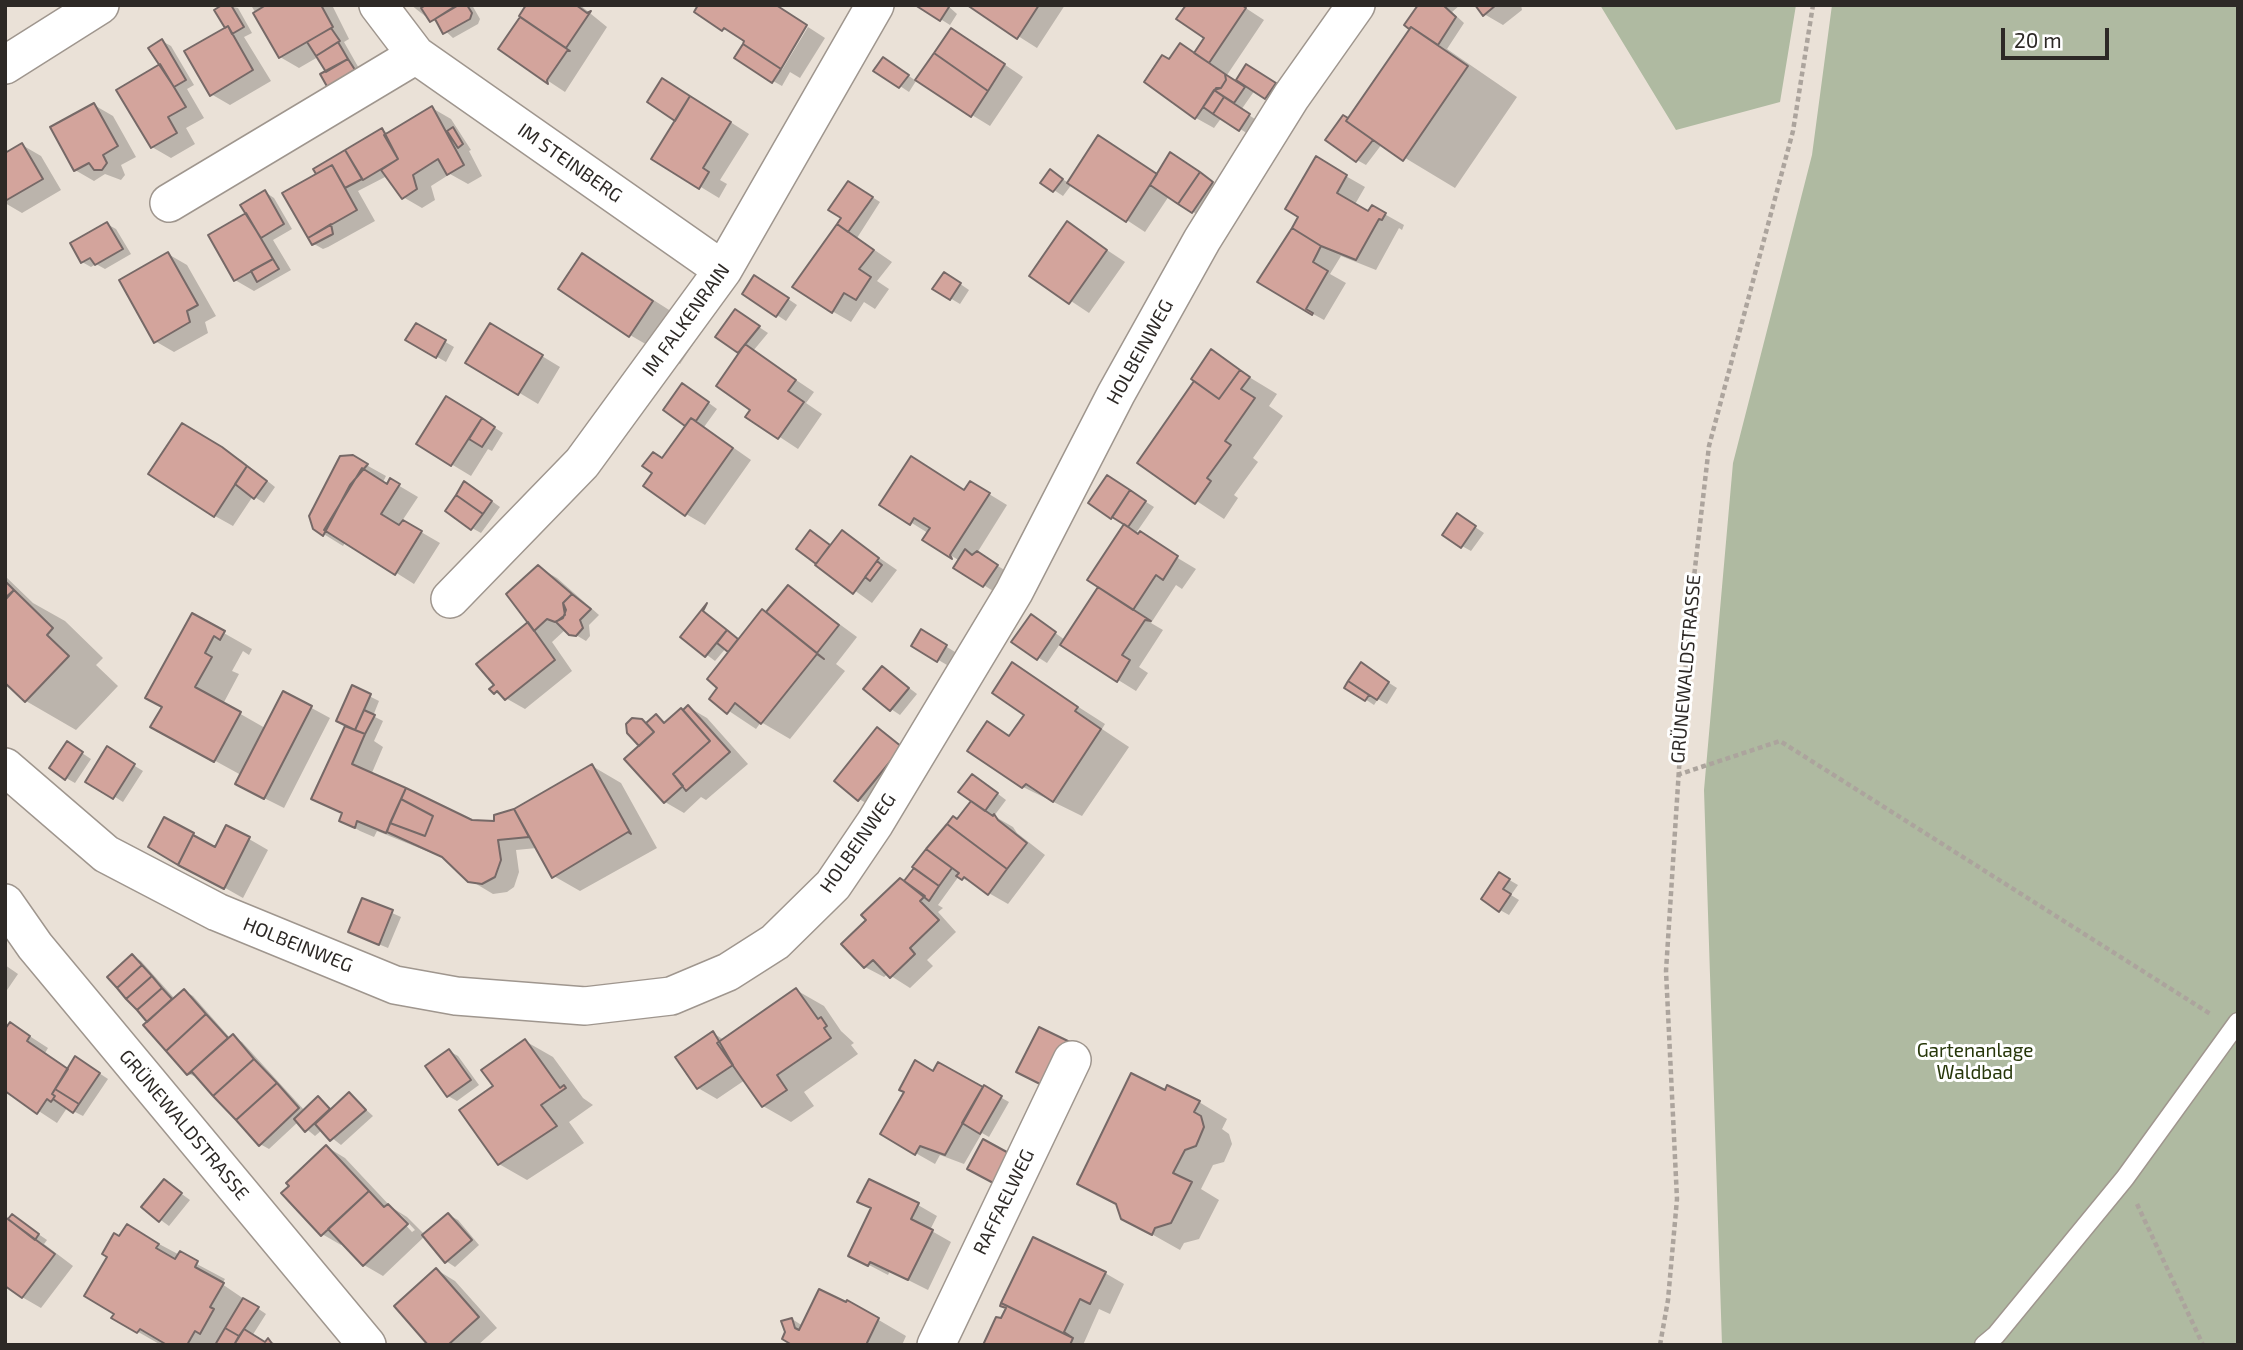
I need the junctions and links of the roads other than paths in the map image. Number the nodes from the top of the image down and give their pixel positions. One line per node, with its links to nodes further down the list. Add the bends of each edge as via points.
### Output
1 (100, 5): 6 (street)
2 (378, 5): 5 (street, IM STEINBERG)
3 (874, 5): 8 (street, IM FALKENRAIN)
4 (1356, 5): 10 (street, HOLBEINWEG, via 1291,97 1202,240 1014,592 875,823 833,885 775,942 728,972 671,996 585,1006 456,996 395,985 217,912 106,853)
5 (416, 55): 7 (street); 8 (street, IM STEINBERG)
6 (5, 65)
7 (169, 203)
8 (723, 270): 9 (street, IM FALKENRAIN, via 582,463)
9 (450, 599)
10 (5, 767)
11 (5, 903): 14 (street, GRÜNEWALDSTRASSE, via 35,946)
12 (2235, 1025): 16 (lane, via 2125,1178)
13 (1072, 1060): 15 (street, RAFFAELWEG)
14 (367, 1345)
15 (936, 1345)
16 (1984, 1345)

